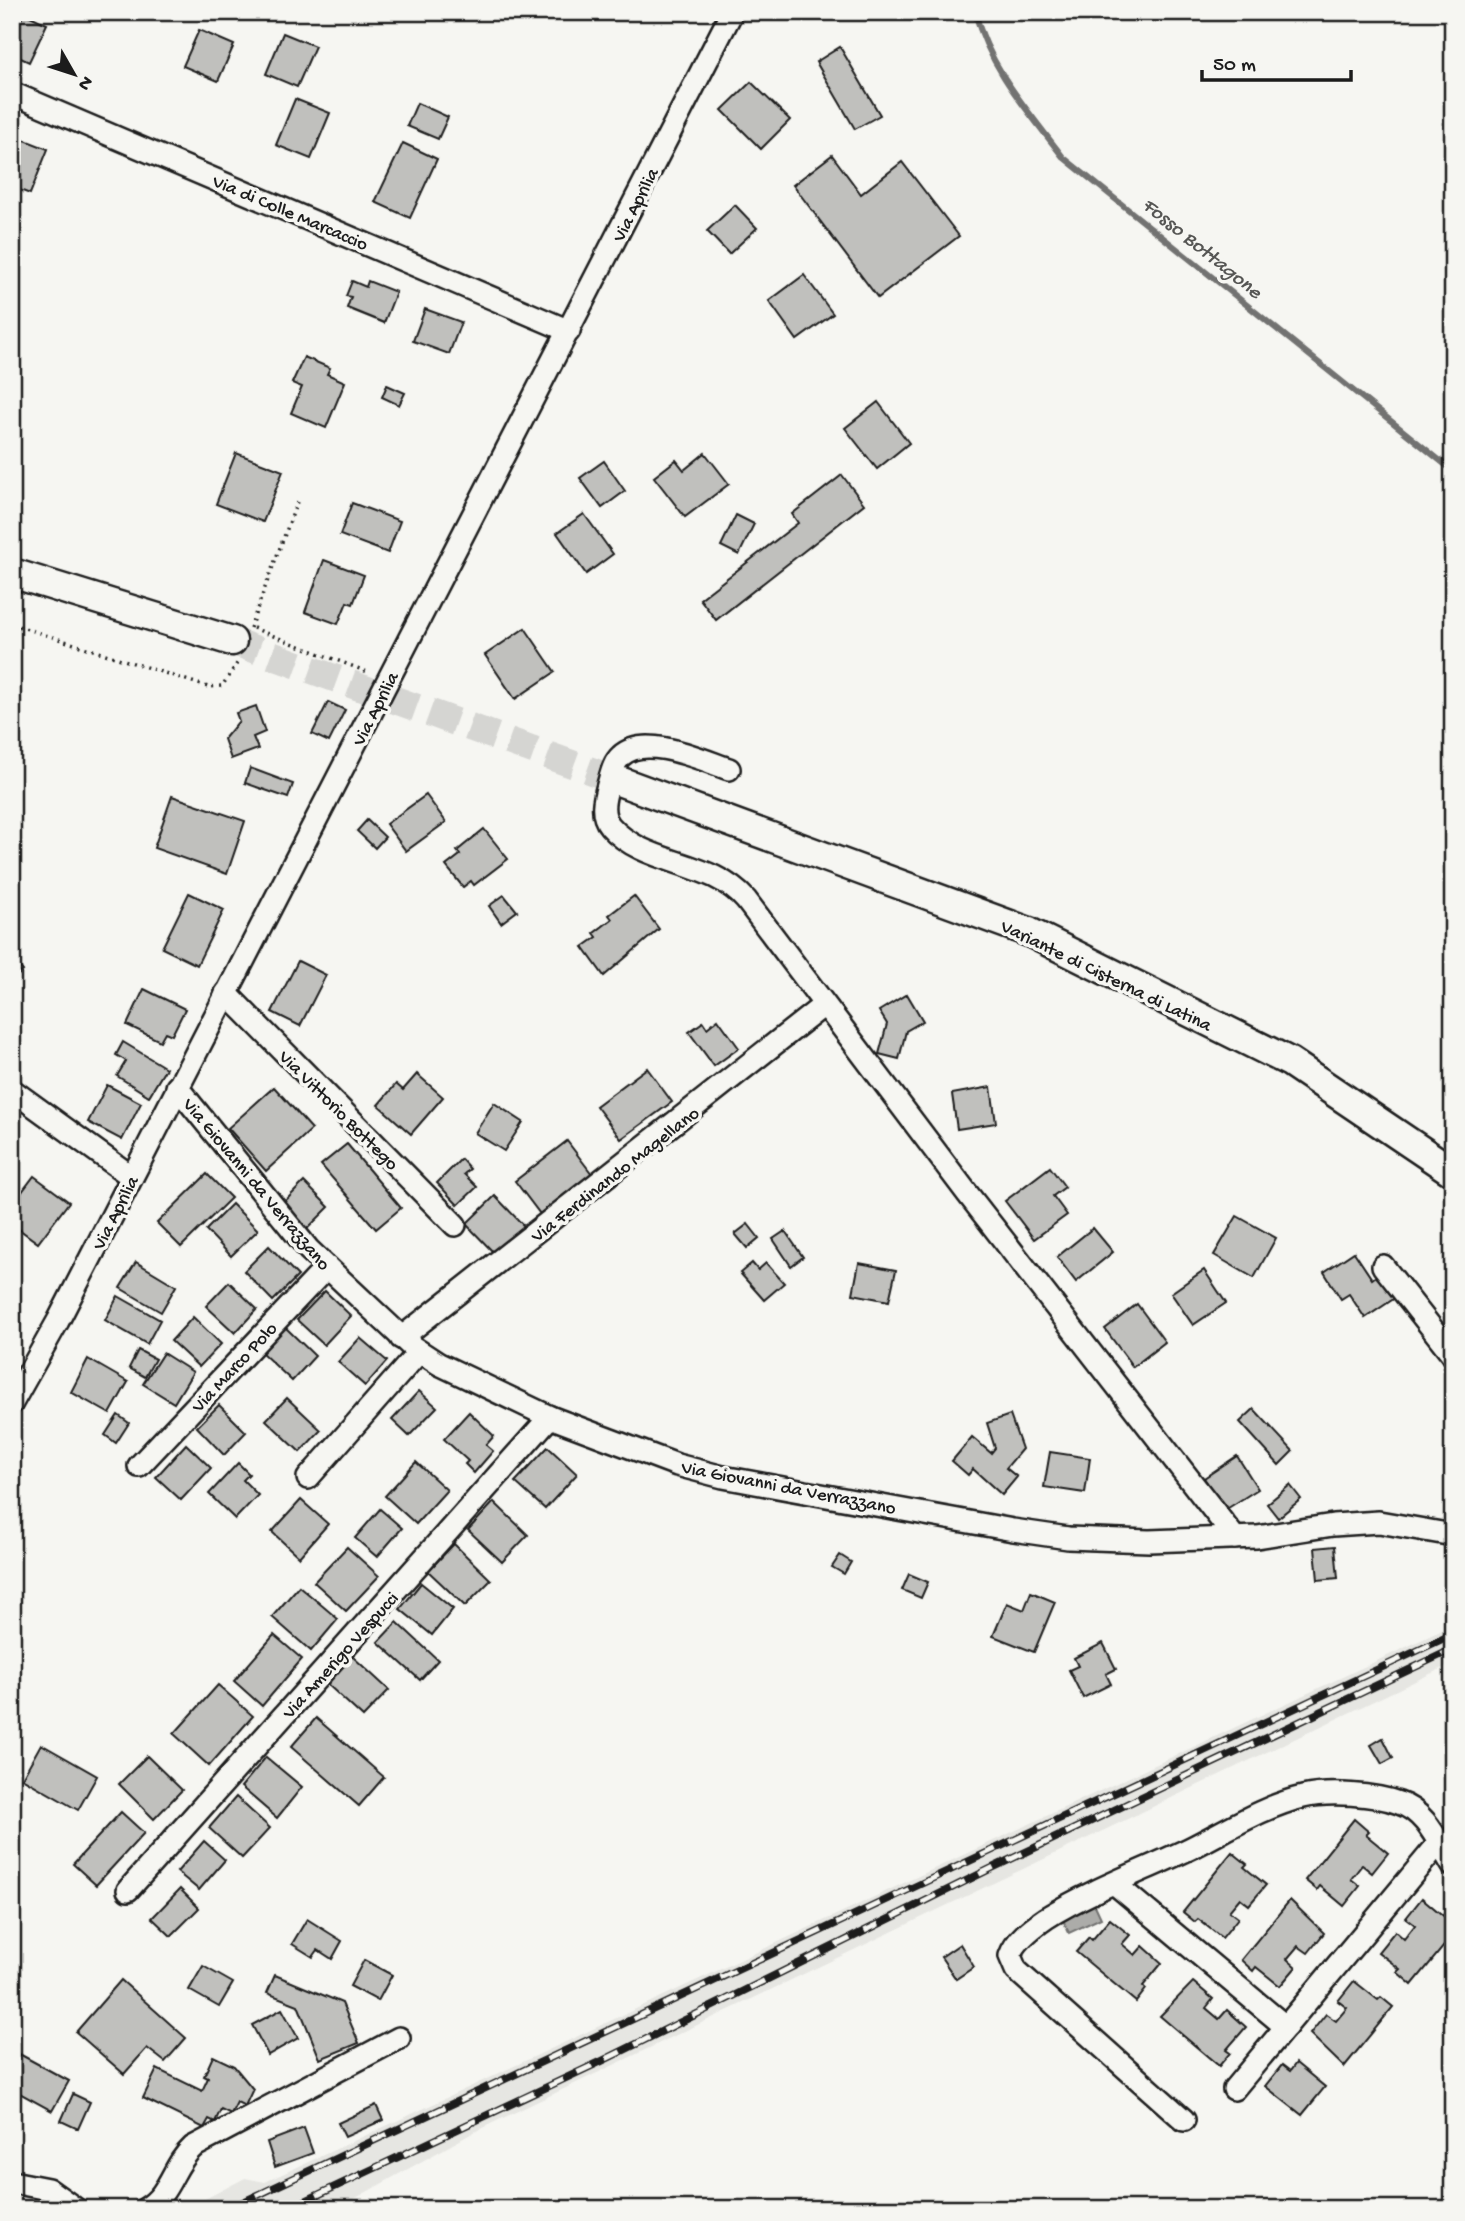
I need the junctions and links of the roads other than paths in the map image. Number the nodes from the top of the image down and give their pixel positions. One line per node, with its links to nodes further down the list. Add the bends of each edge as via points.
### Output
1 (732, 12): 3 (street, Via Aprilia)
2 (12, 93): 3 (street, Via di Colle Marcaccio)
3 (569, 331): 8 (street, Via Aprilia)
4 (12, 573): 5 (main road)
5 (241, 634)
6 (729, 769): 9 (street, via 663,748 633,749 615,764 604,799 605,818 631,842 710,873 736,890)
7 (619, 781): 12 (main road, Variante di Cisterna di Latina, via 1028,932 1290,1062)
8 (226, 993): 10 (street, Via Aprilia); 14 (street, Via Vittorio Bottego)
9 (824, 1005): 17 (street, Via Ferdinando Magellano); 25 (street)
10 (177, 1087): 13 (street, Via Aprilia); 16 (street, Via Giovanni da Verrazzano, via 294,1233)
11 (12, 1090): 13 (street)
12 (1453, 1172)
13 (132, 1177): 20 (street, Via Aprilia)
14 (455, 1225)
15 (1383, 1266): 19 (street)
16 (327, 1267): 17 (street, Via Giovanni da Verrazzano); 22 (street, Via Marco Polo)
17 (401, 1338): 18 (street, Via Giovanni da Verrazzano)
18 (419, 1352): 21 (street, Via Giovanni da Verrazzano); 23 (street)
19 (1453, 1354)
20 (12, 1403)
21 (550, 1417): 25 (street, Via Giovanni da Verrazzano, via 704,1472 1013,1530 1116,1540); 29 (street, Via Amerigo Vespucci)
22 (139, 1466)
23 (308, 1478)
24 (1453, 1535): 25 (street, Via Giovanni da Verrazzano, via 1401,1524 1356,1522)
25 (1235, 1538)
26 (1438, 1843): 27 (street); 28 (street, via 1413,1810 1388,1800 1326,1794 1280,1805); 30 (street)
27 (1453, 1866)
28 (1115, 1884): 30 (street); 33 (street, via 1040,1923 1014,1946 1010,1962)
29 (128, 1890)
30 (1286, 2027): 32 (street)
31 (399, 2038): 36 (street, via 193,2147 181,2159 167,2190)
32 (1234, 2089)
33 (1184, 2120)
34 (12, 2182): 35 (street, via 48,2189)
35 (76, 2209)
36 (145, 2209)

